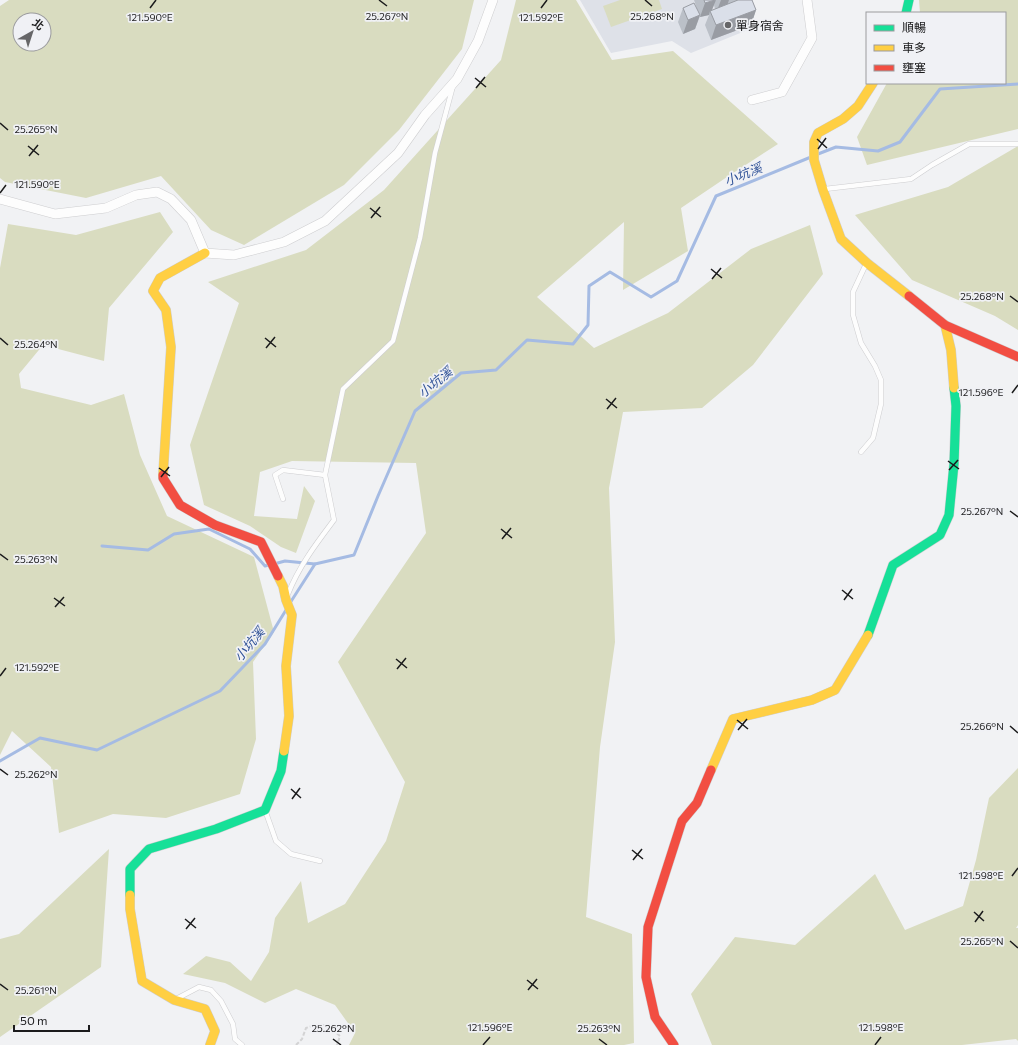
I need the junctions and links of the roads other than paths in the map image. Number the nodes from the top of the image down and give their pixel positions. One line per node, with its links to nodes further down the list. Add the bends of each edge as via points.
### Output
1 (493, 0): 5 (street, via 478,42)
2 (807, 0): 7 (street, via 812,38 782,92)
3 (910, 0): 4 (street)
4 (906, 12)
5 (454, 83): 11 (street, via 425,115 398,153 325,222 284,242 234,255); 16 (lane, via 435,153 420,238 393,341 343,389)
6 (872, 84): 9 (street, via 858,106 843,120 818,133 814,142 814,160)
7 (752, 100)
8 (1018, 144): 9 (lane, via 969,144 911,179)
9 (823, 190): 12 (street, via 841,239)
10 (0, 199): 11 (street, via 55,214 106,208 136,195 157,192 171,199 191,220)
11 (205, 253): 18 (street, via 160,278 153,291 166,310 171,347 163,478 180,505 215,525 261,542 283,586)
12 (867, 262): 13 (street); 15 (lane, via 853,292 853,315 861,343 881,380 881,404 873,438)
13 (945, 325): 14 (street); 24 (street, via 951,350 956,406 949,515 940,535 892,565 869,633 835,690 812,700 733,719 697,803 682,821 648,927 646,977 655,1017)
14 (1018, 357)
15 (861, 452)
16 (325, 475): 17 (lane, via 283,470 275,475); 18 (lane, via 334,520 310,552)
17 (283, 499)
18 (286, 600): 19 (street, via 292,615 286,666 289,716 281,771)
19 (265, 810): 20 (lane, via 276,841 291,854); 21 (street, via 216,829 149,849 130,869 130,909 142,981)
20 (320, 861)
21 (174, 1000): 22 (street, via 205,1009 215,1031); 23 (lane, via 199,987 211,990 221,1001 233,1024 235,1038)
22 (210, 1045)
23 (242, 1045)
24 (674, 1045)

